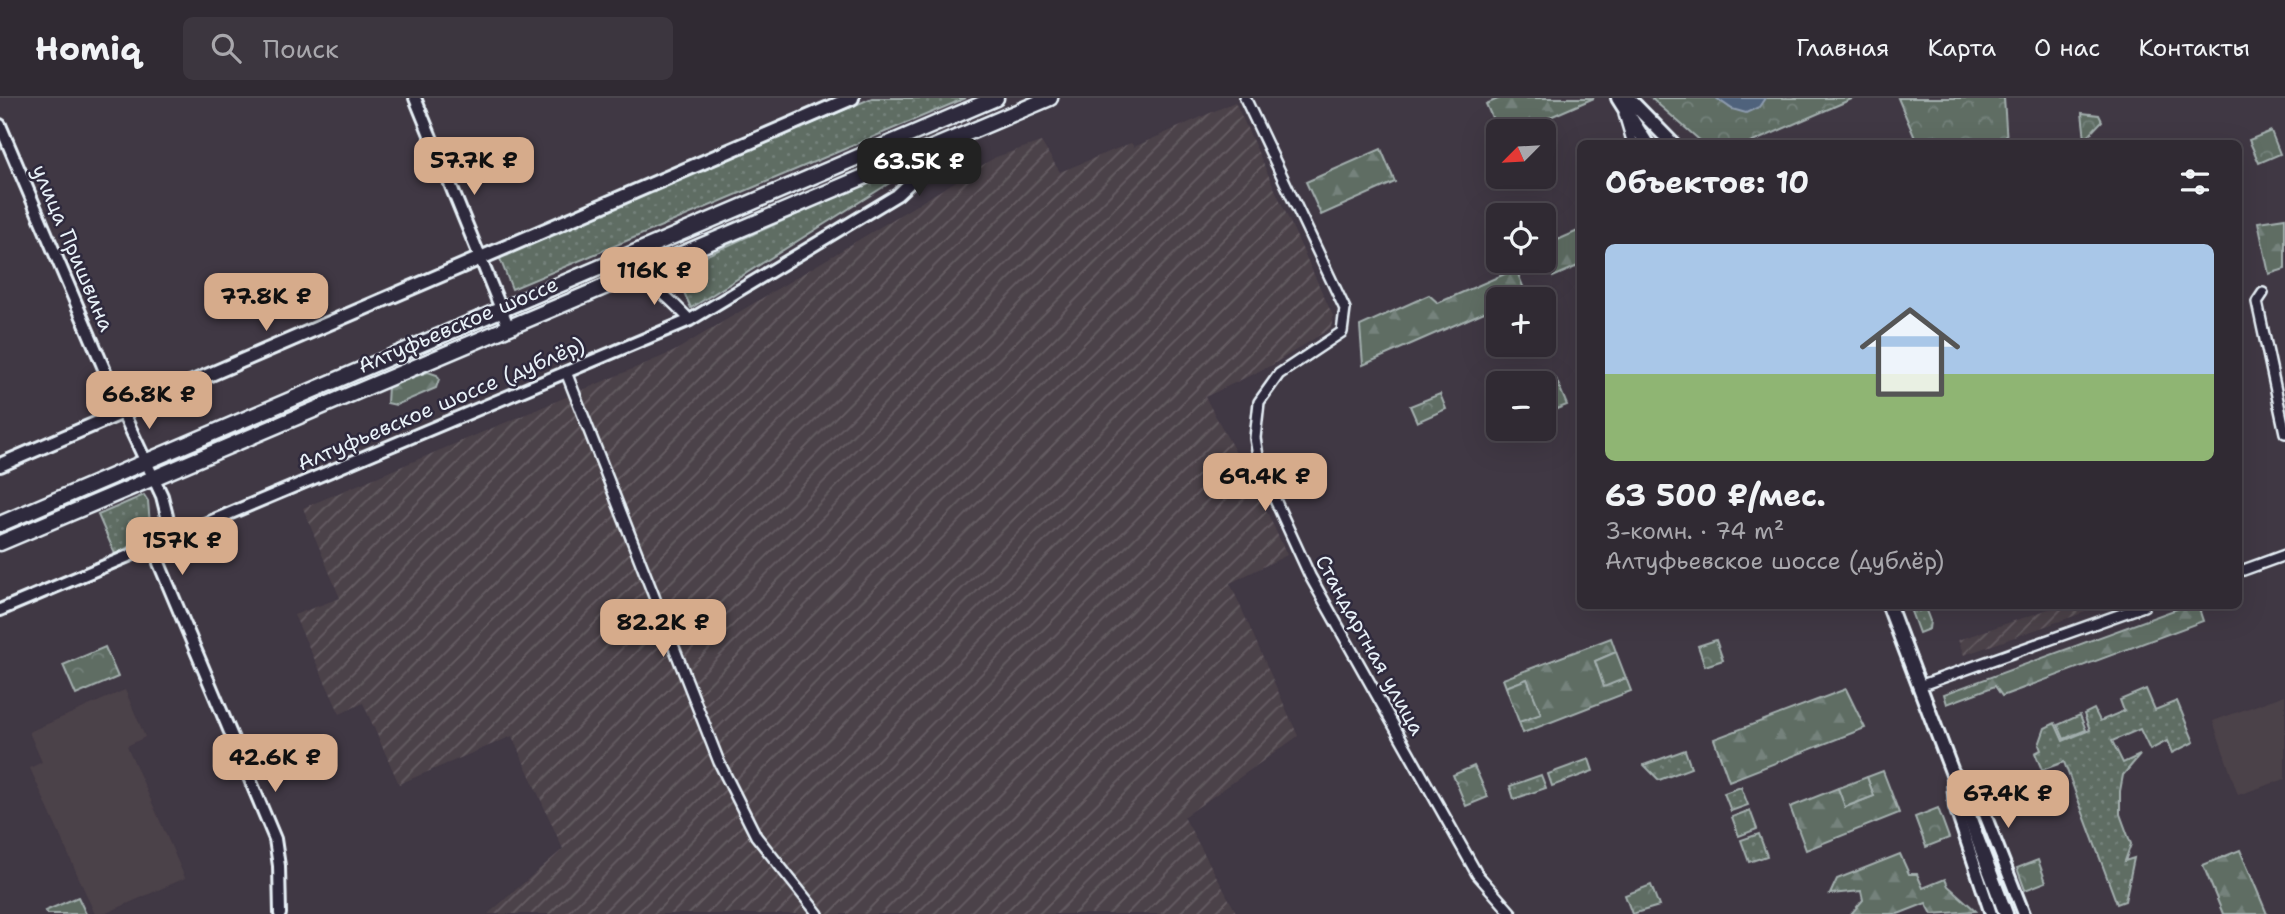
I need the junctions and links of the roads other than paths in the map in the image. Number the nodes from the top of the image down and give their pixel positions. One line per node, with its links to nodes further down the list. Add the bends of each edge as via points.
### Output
1 (415, 98): 13 (street)
2 (852, 98): 13 (main road)
3 (996, 98): 16 (main road, Алтуфьевское шоссе)
4 (1050, 98): 12 (main road, Алтуфьевское шоссе)
5 (1245, 98): 39 (street, Стандартная улица, via 1345,309 1342,332 1279,374 1259,402 1258,456 1310,576 1477,874)
6 (1622, 101): 9 (street); 10 (main road); 11 (main road)
7 (0, 125): 8 (street, улица Пришвина)
8 (3, 140): 20 (street, улица Пришвина)
9 (1632, 140)
10 (1645, 140)
11 (1668, 140)
12 (940, 144): 14 (main road, Алтуфьевское шоссе); 17 (street, Алтуфьевское шоссе (дублёр), via 929,166 897,195)
13 (482, 257): 16 (street); 20 (main road)
14 (625, 277): 17 (street, via 654,288); 18 (main road, Алтуфьевское шоссе)
15 (2263, 293): 21 (street, via 2257,302)
16 (502, 307): 18 (street); 22 (main road, Алтуфьевское шоссе)
17 (690, 320): 19 (street, Алтуфьевское шоссе (дублёр))
18 (508, 326): 24 (main road, Алтуфьевское шоссе)
19 (566, 372): 27 (street, Алтуфьевское шоссе (дублёр)); 38 (street, via 719,762 756,836)
20 (123, 413): 22 (street, улица Пришвина); 23 (main road)
21 (2285, 433)
22 (146, 463): 24 (street, улица Пришвина); 25 (main road, Алтуфьевское шоссе)
23 (0, 465)
24 (154, 478): 26 (main road, Алтуфьевское шоссе); 27 (street, улица Пришвина, via 169,524)
25 (0, 524)
26 (0, 543)
27 (164, 543): 28 (street, Алтуфьевское шоссе (дублёр)); 30 (street, улица Пришвина)
28 (142, 552): 30 (street); 34 (street, Алтуфьевское шоссе (дублёр))
29 (2285, 555): 31 (street)
30 (159, 563): 37 (street, via 275,839)
31 (2242, 571)
32 (1890, 609): 35 (main road)
33 (2136, 609): 35 (street)
34 (0, 610)
35 (1919, 687): 36 (main road)
36 (1951, 768): 40 (street, via 1955,807); 41 (main road); 42 (street, via 1984,812)
37 (280, 914)
38 (818, 914)
39 (1512, 914)
40 (1991, 914)
41 (2006, 914)
42 (2024, 914)

